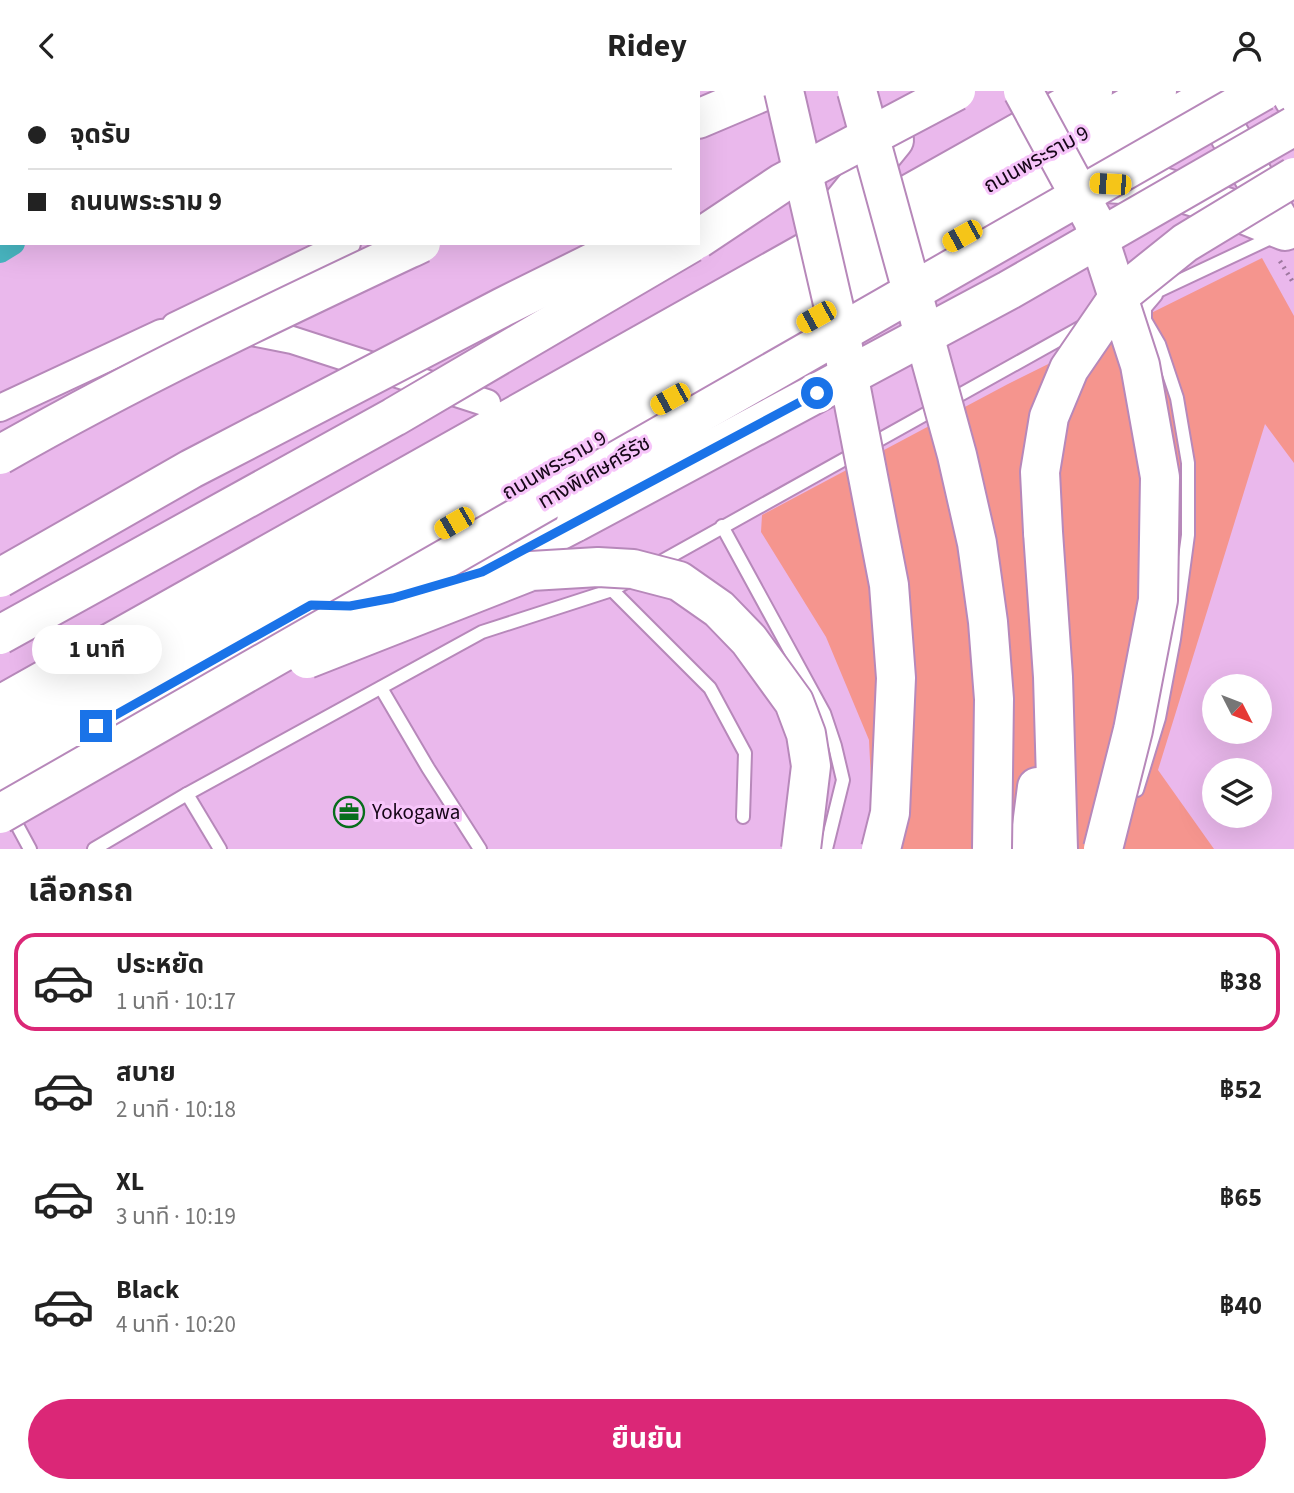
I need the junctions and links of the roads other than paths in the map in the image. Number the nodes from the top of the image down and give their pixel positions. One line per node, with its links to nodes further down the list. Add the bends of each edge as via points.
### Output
1 (764, 91): 14 (main road)
2 (784, 91): 55 (main road, bridge, via 844,347 889,585 896,678 890,813)
3 (857, 91): 56 (main road, bridge, via 977,543 994,699)
4 (947, 91): 19 (main road, via 894,140)
5 (956, 91): 18 (main road, bridge)
6 (1023, 91): 59 (main road, bridge, via 1093,220 1140,365 1160,477 1158,600 1133,730)
7 (1039, 91): 19 (main road)
8 (1093, 91): 40 (main road, ถนนพระราม 9, bridge)
9 (1157, 91): 42 (main road, ถนนพระราม 9, bridge)
10 (1263, 91): 41 (main road, ทางพิเศษศรีรัช, bridge)
11 (1290, 91): 13 (main road)
12 (1211, 93): 17 (main road, ถนนพระราม 9); 22 (main road)
13 (1294, 99)
14 (700, 118)
15 (1294, 126): 35 (main road, bridge, via 1009,290 482,572 393,598 350,606)
16 (1294, 177): 37 (main road, bridge, via 1185,243 1119,296 1069,369 1049,417 1040,472)
17 (1059, 181): 22 (main road, via 1160,186 1226,207); 35 (main road, ถนนพระราม 9)
18 (782, 183): 20 (main road, bridge); 21 (main road, bridge)
19 (842, 204): 29 (main road)
20 (700, 213)
21 (700, 238)
22 (1289, 239): 27 (lane)
23 (343, 245): 28 (street)
24 (417, 245): 31 (main road, bridge, via 74,413)
25 (628, 245): 33 (main road, bridge, via 191,469)
26 (688, 245): 36 (main road, bridge, via 406,410)
27 (1168, 286): 32 (lane, via 1067,333); 46 (lane, via 1150,299 1145,320 1159,344 1177,398 1188,463 1188,535 1159,718)
28 (161, 333): 29 (street, via 231,328 292,340); 30 (street)
29 (487, 403): 38 (main road)
30 (0, 408)
31 (0, 456)
32 (722, 526): 34 (lane); 54 (lane, via 824,713 835,746 843,780)
33 (0, 578)
34 (612, 590): 39 (lane, via 482,632); 48 (lane, via 710,688 745,753)
35 (311, 605): 43 (main road, ถนนพระราม 9)
36 (0, 635)
37 (1053, 677): 57 (main road); 58 (main road)
38 (0, 681)
39 (381, 688): 44 (lane); 52 (lane)
40 (0, 705)
41 (185, 707): 47 (main road, ทางพิเศษศรีรัช, bridge); 53 (main road, bridge, via 531,571 633,569 679,581 719,609 794,702 811,766)
42 (0, 741)
43 (0, 779)
44 (187, 794): 50 (lane); 51 (lane)
45 (1, 795): 49 (lane)
46 (1135, 797)
47 (0, 814)
48 (743, 817)
49 (30, 849)
50 (94, 849)
51 (220, 849)
52 (480, 849)
53 (801, 849)
54 (826, 849)
55 (881, 849)
56 (992, 849)
57 (1029, 849)
58 (1058, 849)
59 (1103, 849)

